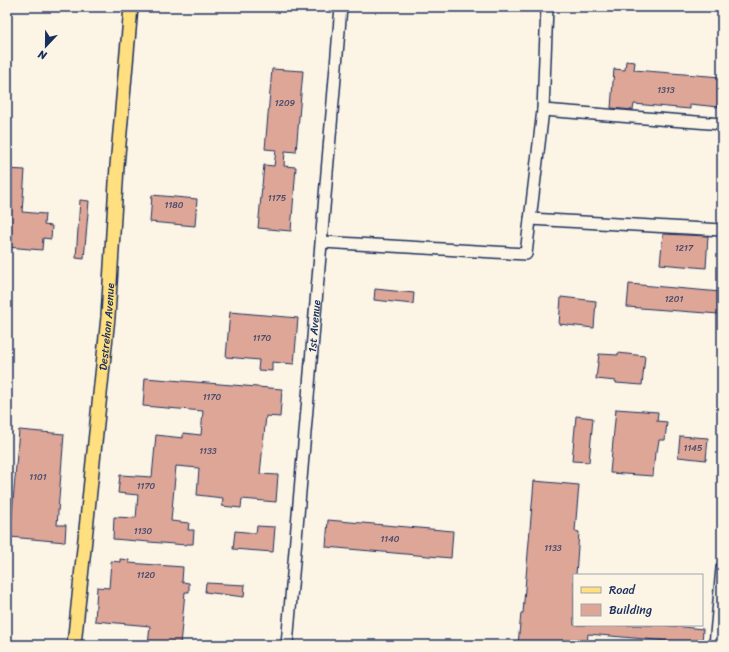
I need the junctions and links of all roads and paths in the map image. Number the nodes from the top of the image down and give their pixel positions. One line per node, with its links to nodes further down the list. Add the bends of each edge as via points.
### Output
1 (131, 7): 10 (main road, Destrehan Avenue, via 117,166 108,317)
2 (341, 7): 8 (street, 1st Avenue)
3 (547, 7): 4 (street)
4 (543, 110): 5 (street); 6 (street)
5 (722, 124)
6 (530, 219): 7 (street); 8 (street, via 526,254)
7 (722, 230)
8 (322, 242): 11 (street, 1st Avenue)
9 (722, 568): 12 (street)
10 (74, 645)
11 (287, 645)
12 (715, 645)

